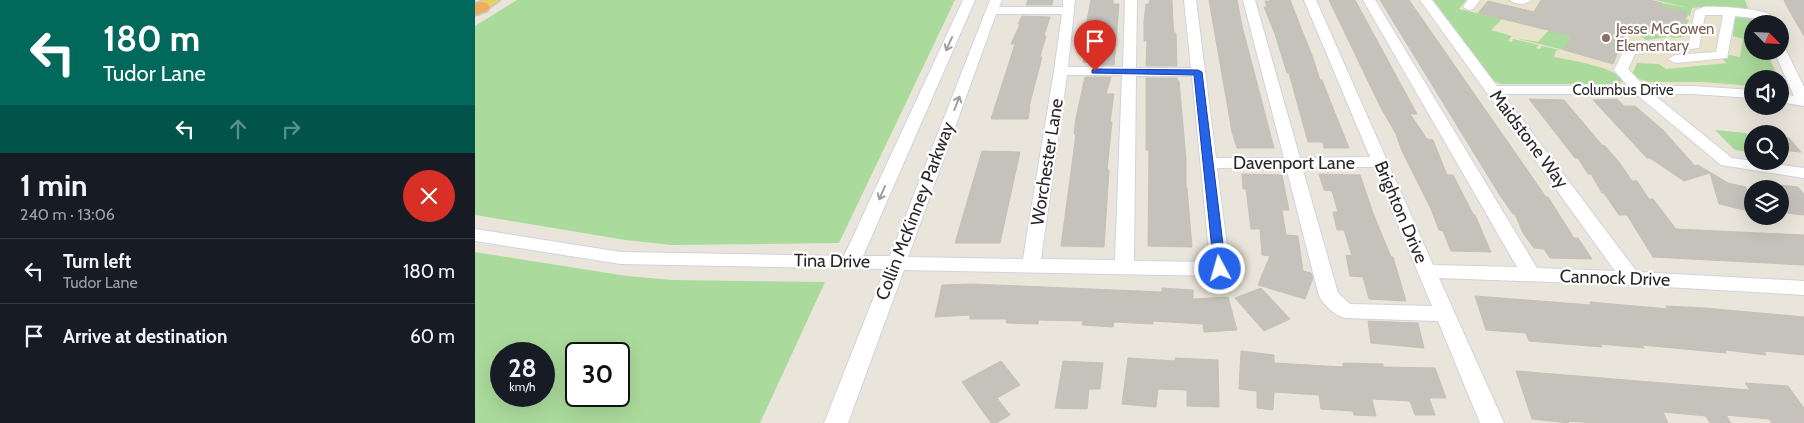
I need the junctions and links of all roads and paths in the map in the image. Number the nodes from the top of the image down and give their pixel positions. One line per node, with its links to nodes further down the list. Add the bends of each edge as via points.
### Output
1 (969, 0): 31 (street, Collin McKinney Parkway, one-way to 31)
2 (1131, 0): 19 (street)
3 (1190, 0): 20 (street)
4 (1249, 0): 28 (street)
5 (1309, 0): 26 (street, Brighton Drive)
6 (1369, 0): 36 (street)
7 (1426, 0): 21 (street, Maidstone Way)
8 (1516, 0): 9 (street)
9 (1525, 0)
10 (1757, 0): 15 (street)
11 (994, 5): 12 (street); 32 (street, Collin McKinney Parkway, one-way to 11)
12 (1068, 5): 18 (street, Worchester Lane)
13 (1730, 11): 14 (street); 16 (street, via 1706,10 1699,13 1695,45 1630,51); 16 (street, via 1722,55 1647,61)
14 (1746, 15)
15 (1764, 15)
16 (1627, 57): 22 (street, via 1621,70)
17 (1785, 60): 25 (street)
18 (1061, 71): 19 (street); 33 (street, Worchester Lane)
19 (1129, 72): 20 (street); 34 (street)
20 (1198, 72): 27 (street)
21 (1492, 90): 22 (street, Columbus Drive); 37 (street, Maidstone Way)
22 (1641, 91): 23 (street, Columbus Drive); 29 (street, via 1727,162)
23 (1744, 93)
24 (1789, 100): 25 (street)
25 (1804, 102)
26 (1380, 162): 28 (street, Davenport Lane); 35 (street, Brighton Drive)
27 (1208, 163): 28 (street, Davenport Lane); 34 (street, Tina Drive, via 1220,269)
28 (1294, 163): 39 (street, via 1329,296 1345,311)
29 (1804, 173)
30 (475, 235): 31 (street, Tina Drive, via 621,258)
31 (851, 262): 32 (street, Tina Drive)
32 (895, 262): 33 (street, Tina Drive); 40 (street, Collin McKinney Parkway)
33 (1031, 265): 34 (street, Tina Drive)
34 (1124, 267)
35 (1427, 272): 36 (street, Cannock Drive); 39 (street, Brighton Drive)
36 (1531, 275): 37 (street, Cannock Drive)
37 (1631, 278): 38 (street, Cannock Drive)
38 (1804, 288)
39 (1445, 314): 41 (street, Brighton Drive)
40 (835, 423)
41 (1492, 423)

